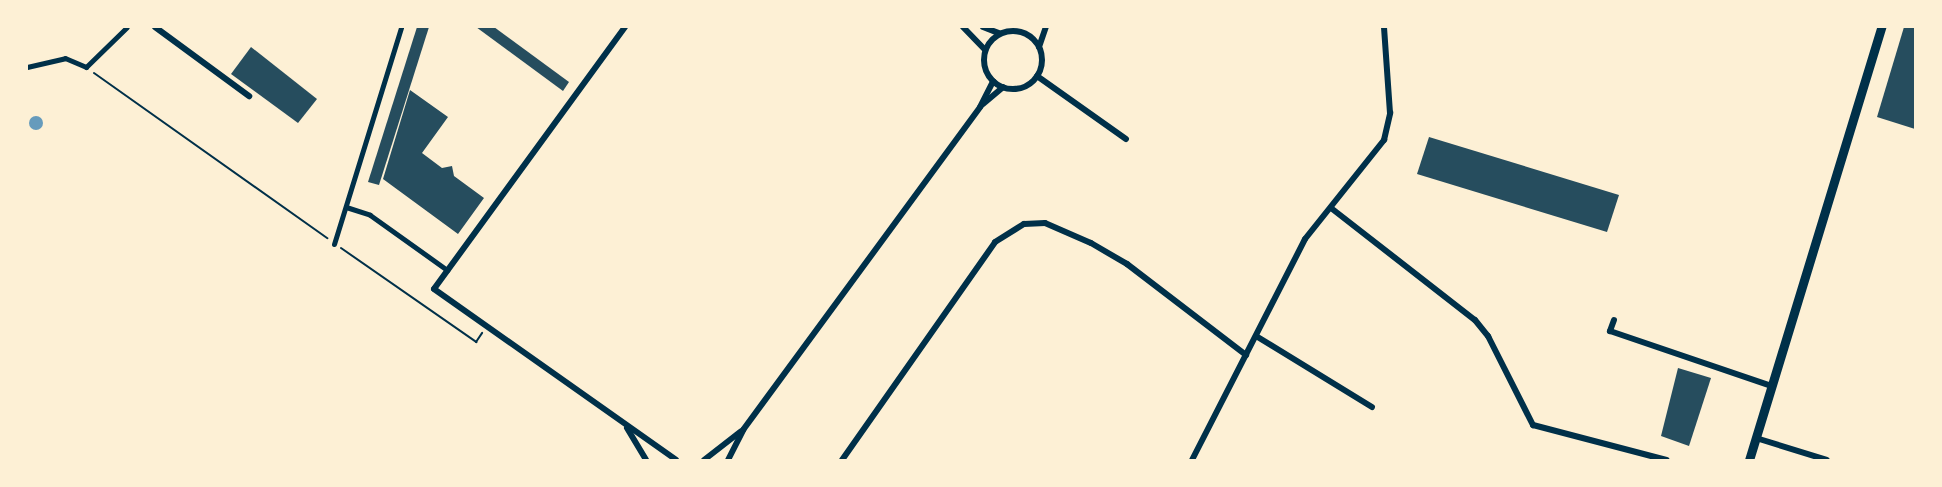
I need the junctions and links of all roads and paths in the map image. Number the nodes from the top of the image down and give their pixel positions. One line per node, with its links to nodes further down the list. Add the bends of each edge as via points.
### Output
1 (127, 27): 15 (street)
2 (155, 27): 19 (street)
3 (401, 27): 22 (street)
4 (625, 27): 25 (street)
5 (963, 27): 13 (street)
6 (983, 27): 11 (street)
7 (1046, 27): 12 (street)
8 (1384, 27): 23 (street, via 1389,125 1378,152)
9 (1881, 27): 30 (street)
10 (1024, 29): 11 (street); 12 (street)
11 (999, 33): 13 (street)
12 (1039, 47): 16 (street, via 1042,58)
13 (985, 50): 17 (street, via 983,62)
14 (27, 67): 15 (street, via 65,58)
15 (86, 67): 24 (path)
16 (1037, 76): 18 (street, via 1025,86); 21 (street)
17 (993, 81): 18 (street); 20 (street)
18 (1003, 87): 20 (street)
19 (249, 96)
20 (980, 107): 33 (street)
21 (1126, 139)
22 (346, 207): 24 (street); 25 (street, via 370,215)
23 (1331, 208): 28 (street, via 1305,239); 41 (street, via 1474,320 1488,336 1533,425)
24 (334, 244): 27 (path, via 476,342)
25 (447, 270): 27 (street, via 434,289)
26 (1614, 320): 30 (street, via 1610,331)
27 (486, 326): 32 (street)
28 (1256, 336): 29 (street); 31 (street)
29 (1246, 355): 39 (street, via 1100,248 1053,226 1024,224 995,242); 40 (street)
30 (1772, 386): 34 (street)
31 (1372, 407)
32 (625, 425): 35 (street); 36 (street)
33 (743, 430): 37 (street); 38 (street)
34 (1756, 438): 42 (street); 43 (street)
35 (646, 460)
36 (676, 460)
37 (704, 460)
38 (728, 460)
39 (842, 460)
40 (1192, 460)
41 (1666, 460)
42 (1749, 460)
43 (1827, 460)

